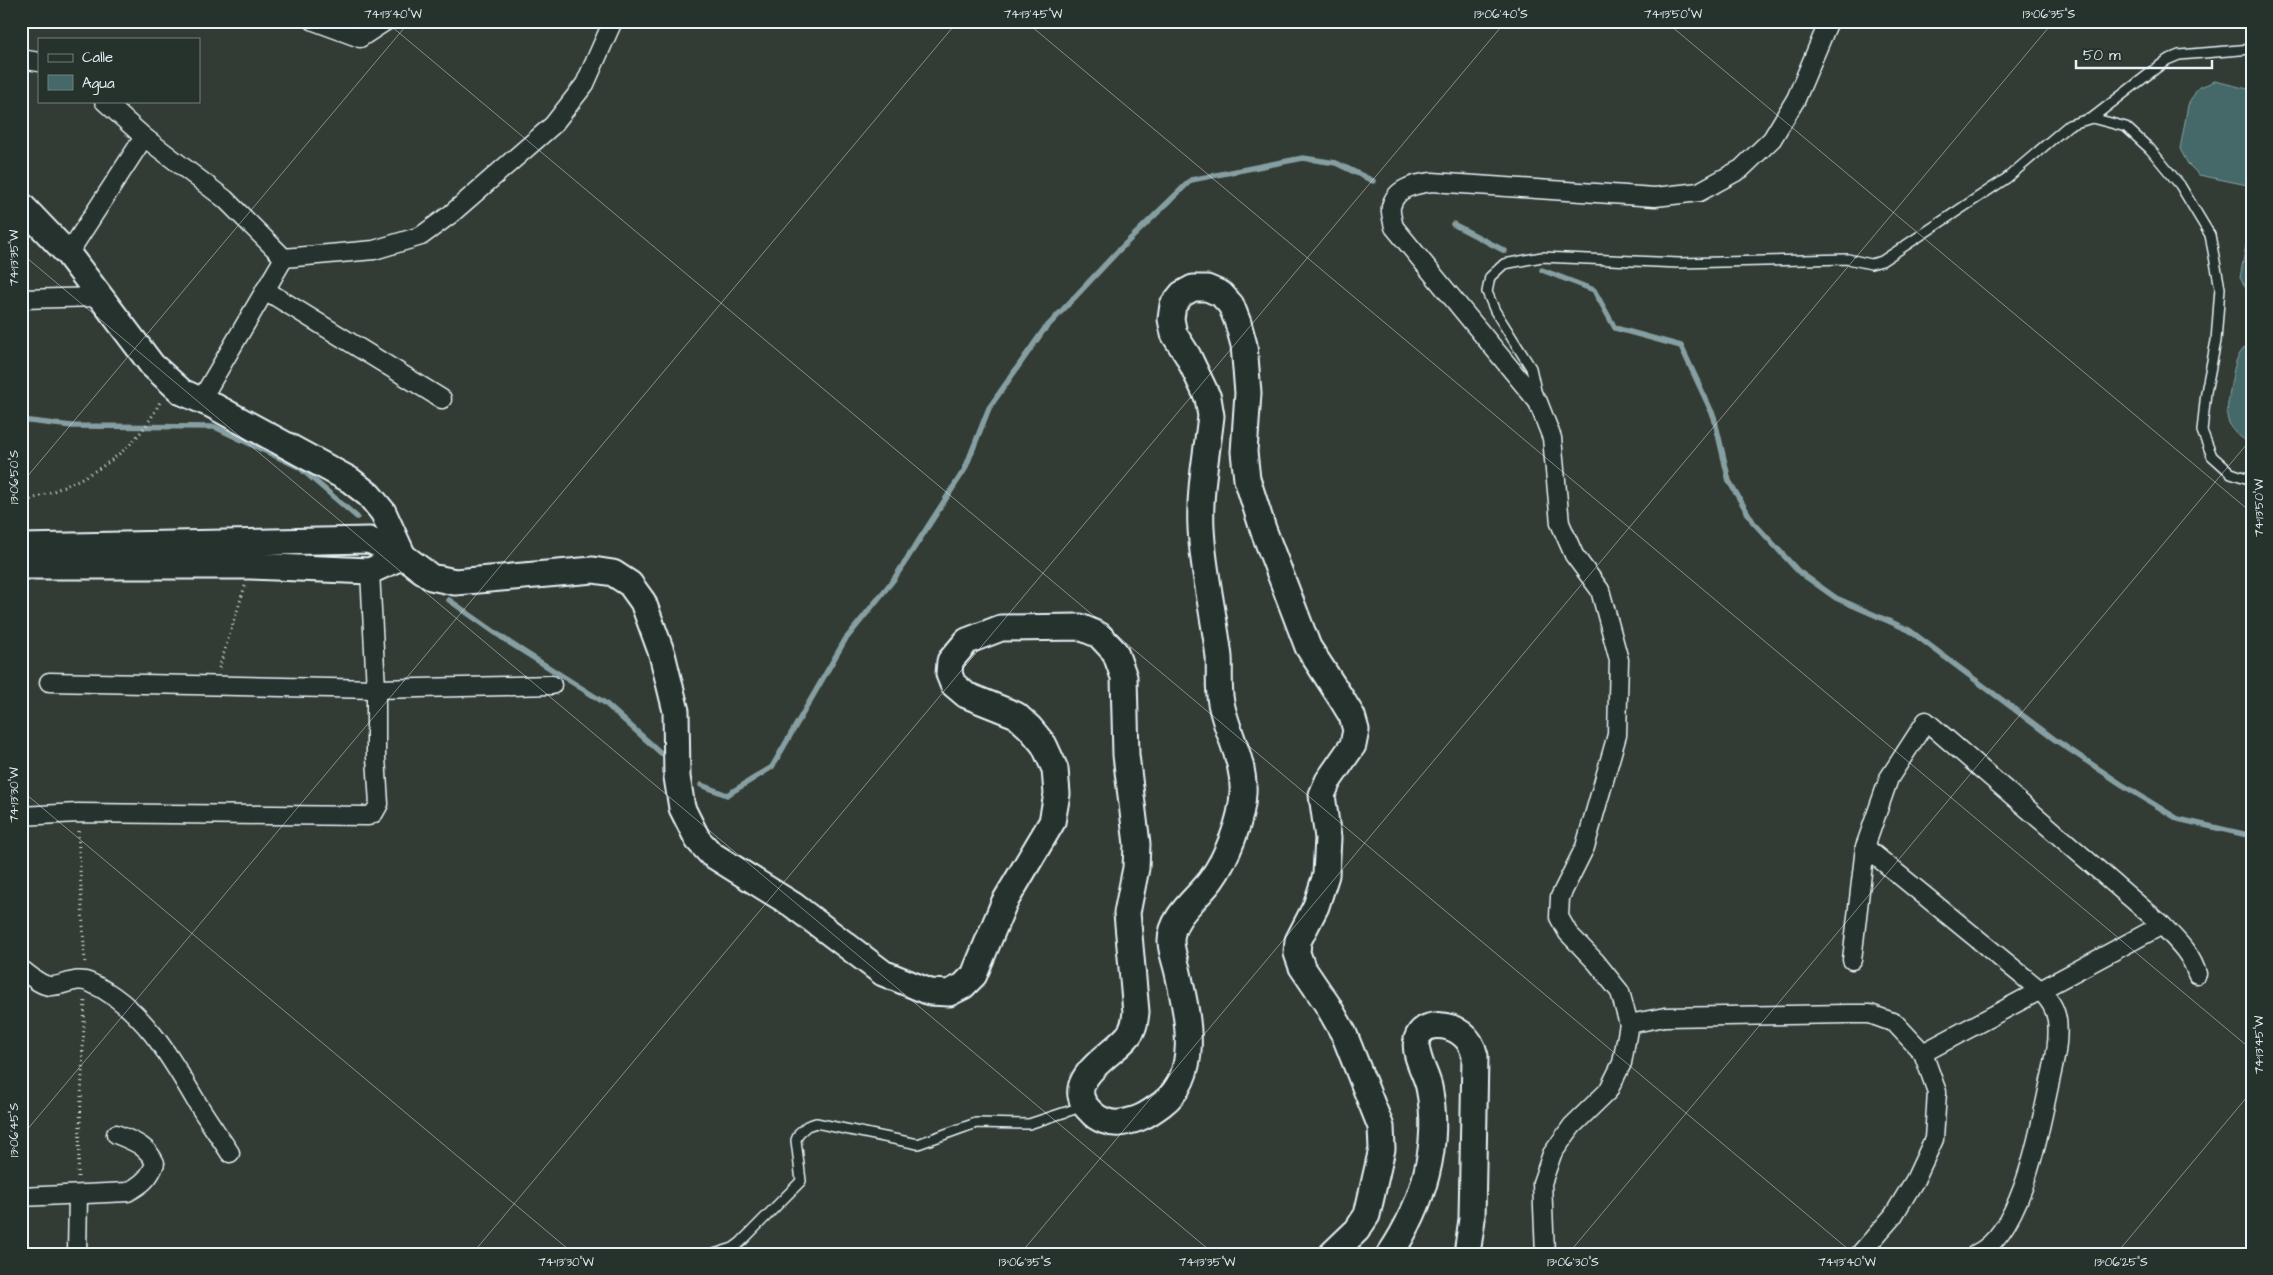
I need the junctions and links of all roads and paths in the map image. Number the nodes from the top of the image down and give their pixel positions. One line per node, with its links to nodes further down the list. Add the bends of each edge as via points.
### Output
1 (314, 21): 2 (street, via 360,38)
2 (386, 21)
3 (613, 21): 13 (street, via 584,84 553,124 451,214 421,236 374,250)
4 (1829, 21): 20 (street, via 1796,99 1772,139 1741,169 1699,192 1655,197 1432,182 1411,184 1399,194 1391,208 1394,227)
5 (2252, 49): 9 (lane, via 2179,55 2167,60)
6 (21, 59): 7 (street)
7 (38, 62)
8 (105, 102): 10 (street)
9 (2092, 118): 20 (lane, via 2070,125 2007,178 1882,261 1872,264 1848,259 1679,263 1542,256 1504,264 1490,277 1486,292 1494,311 1531,368); 21 (lane, via 2126,127 2150,149 2180,184 2210,235 2220,288 2216,341 2202,431 2212,456 2231,473)
10 (144, 137): 12 (street); 13 (street, via 225,198)
11 (21, 205): 12 (street)
12 (68, 254): 15 (street)
13 (284, 258): 14 (street)
14 (265, 290): 18 (street); 19 (street)
15 (100, 297): 16 (street); 17 (street, via 152,365)
16 (21, 299)
17 (170, 381): 19 (street, via 182,392); 22 (path, via 158,406 133,443 120,454 74,484)
18 (442, 399)
19 (201, 400): 24 (street, via 350,480 384,512)
20 (1538, 402): 41 (street, via 1552,438 1560,523 1574,555 1600,590 1619,660 1617,735 1585,847 1560,898 1559,917 1568,933 1620,992)
21 (2252, 480)
22 (21, 503)
23 (21, 547): 24 (street, via 369,540)
24 (403, 556): 27 (street); 43 (street, via 420,570 443,581 593,570 613,573 630,584 643,602 662,654 676,711 677,777 682,808 698,840 711,854 793,905 883,973 930,992 949,993 974,975 1004,903 1052,822 1057,794 1055,769 1044,745 1016,716 966,695 953,684 949,674 950,661 968,641 1001,628 1080,627 1098,636 1115,652 1124,677 1126,755 1137,844 1136,868 1127,912 1136,1012 1135,1025 1129,1036 1086,1076 1080,1092)
25 (21, 566): 26 (street)
26 (251, 566): 27 (street); 30 (path)
27 (370, 571): 31 (street)
28 (49, 682): 30 (street)
29 (552, 685): 31 (street)
30 (213, 686): 31 (street)
31 (376, 689): 32 (street, via 379,804 368,816)
32 (78, 812): 33 (street); 39 (path)
33 (21, 816)
34 (1865, 847): 35 (street, via 1889,778 1926,721); 36 (street); 40 (street)
35 (2162, 925): 38 (street, via 2193,962); 40 (street)
36 (1852, 960)
37 (21, 969): 39 (street, via 51,986)
38 (2196, 974)
39 (86, 980): 45 (street, via 136,1015 156,1036); 46 (path)
40 (2041, 990): 42 (street); 55 (street, via 2052,1004 2057,1020 2057,1047 2034,1157 2010,1218 1996,1238)
41 (1629, 1024): 42 (street, via 1665,1017 1870,1014 1895,1023); 53 (street, via 1622,1064 1608,1091 1572,1126 1552,1154 1542,1183)
42 (1923, 1053): 54 (street, via 1937,1092 1934,1139 1893,1216)
43 (1084, 1106): 49 (lane, via 1029,1124 976,1123 918,1144 831,1125 816,1123 806,1126 796,1140 800,1180 741,1242); 50 (street, via 1095,1117 1113,1124 1139,1120 1165,1102 1182,1078 1188,1050 1185,1006 1171,940 1183,912 1212,879 1237,826 1243,793 1242,765 1230,738 1221,702 1219,660 1201,527 1212,416 1208,398 1174,334 1171,319 1173,305 1182,294 1193,288 1207,288 1221,294 1231,305 1244,345 1248,393 1244,452 1247,480 1263,529 1308,647 1345,704 1356,730 1354,745 1322,795 1328,838 1326,875 1316,906 1298,941 1297,953 1302,968 1344,1034 1381,1127 1382,1149 1366,1215 1357,1230)
44 (116, 1134): 46 (street, via 150,1152 155,1163 151,1174 142,1185 128,1192)
45 (230, 1153)
46 (78, 1195): 47 (street); 48 (street)
47 (21, 1197)
48 (77, 1254)
49 (714, 1254)
50 (1332, 1254)
51 (1390, 1254): 52 (street, via 1403,1235 1424,1188 1433,1135 1429,1087 1416,1047 1423,1030 1436,1025 1463,1034 1472,1044 1475,1056 1472,1219)
52 (1467, 1254)
53 (1545, 1254)
54 (1860, 1254)
55 (1976, 1254)

